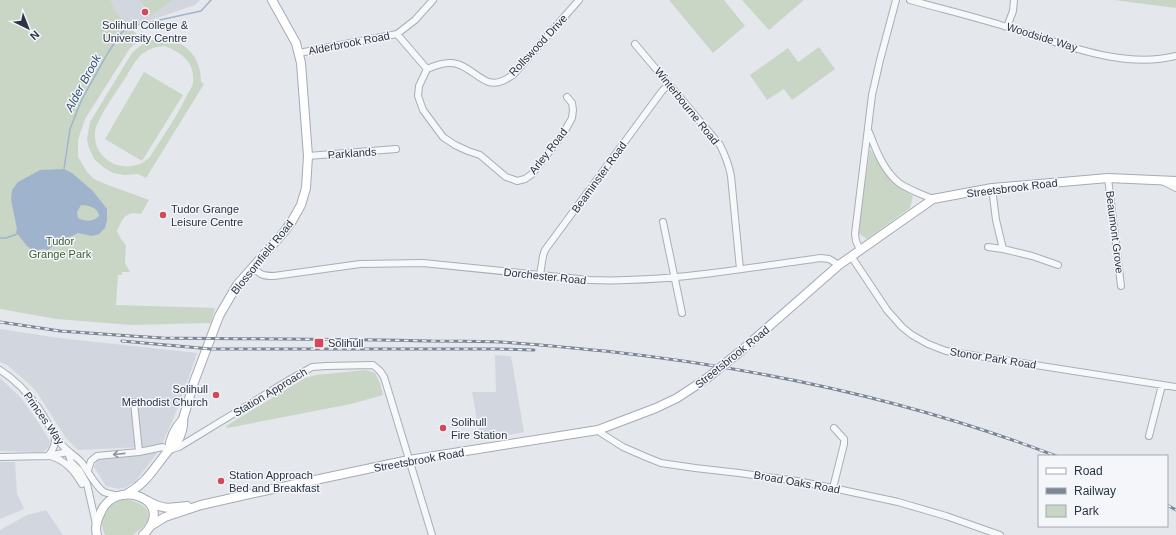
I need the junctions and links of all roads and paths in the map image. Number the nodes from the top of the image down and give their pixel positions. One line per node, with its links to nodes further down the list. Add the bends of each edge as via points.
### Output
1 (272, 0): 10 (main road, Blossomfield Road)
2 (433, 0): 8 (street, Alderbrook Road, via 415,20)
3 (579, 0): 12 (street, Rollswood Drive, via 513,75 502,81 489,83 468,69 450,63)
4 (896, 0): 15 (street, via 872,94)
5 (910, 0): 7 (street, Woodside Way)
6 (1014, 0): 7 (street)
7 (1007, 27): 11 (street, Woodside Way, via 1112,57 1149,60)
8 (397, 34): 10 (street, Alderbrook Road); 12 (street)
9 (635, 44): 13 (street, Winterbourne Road)
10 (299, 53): 17 (main road, Blossomfield Road)
11 (1176, 56)
12 (427, 69): 14 (street, Arley Road, via 419,86 418,96 423,110 443,137 480,155 512,180 525,179 532,174 563,134 574,110)
13 (669, 84): 34 (street, Winterbourne Road, via 720,145 728,163); 35 (street, Beaminster Road, via 545,250)
14 (567, 97)
15 (868, 131): 23 (street, via 881,161 893,178 914,192); 27 (street, via 854,234)
16 (396, 150): 17 (street, Parklands)
17 (308, 156): 33 (main road, Blossomfield Road, via 306,188 298,210 284,232)
18 (1108, 178): 19 (main road, Streetsbrook Road); 21 (main road, Streetsbrook Road); 37 (street, Beaumont Grove)
19 (1161, 180): 20 (main road, Streetsbrook Road); 22 (street, Streetsbrook Road)
20 (1176, 181)
21 (992, 188): 23 (main road, Streetsbrook Road); 26 (street)
22 (1176, 188)
23 (933, 198): 27 (main road, Streetsbrook Road)
24 (663, 222): 36 (street)
25 (988, 247): 26 (street)
26 (1003, 249): 30 (street)
27 (860, 250): 29 (main road, Streetsbrook Road)
28 (1053, 254): 30 (street)
29 (851, 256): 31 (main road, Streetsbrook Road); 40 (street, Stonor Park Road, via 898,323 928,344 946,351)
30 (1050, 262): 32 (street)
31 (839, 265): 34 (street, Dorchester Road, via 821,258); 44 (main road, Streetsbrook Road, bridge, via 706,380 656,408)
32 (1058, 265)
33 (253, 267): 35 (street, Dorchester Road, via 260,274 274,276 360,264 422,263); 47 (main road, Blossomfield Road, via 238,285 216,322 194,382 183,419 184,424 177,443)
34 (740, 269): 36 (street, Dorchester Road)
35 (540, 275): 36 (street, Dorchester Road, via 614,281)
36 (674, 278): 38 (street)
37 (1121, 286)
38 (682, 313)
39 (0, 370): 45 (street, Princes Way, via 20,385 37,406)
40 (1162, 385): 41 (street, Stonor Park Road); 46 (street)
41 (1176, 387)
42 (134, 402): 49 (street)
43 (834, 428): 55 (street, via 844,439 844,444)
44 (598, 430): 52 (main road, Streetsbrook Road); 55 (street, Broad Oaks Road, via 623,447 661,463)
45 (55, 436): 48 (street, Princes Way); 50 (street, via 55,445)
46 (1149, 436)
47 (169, 450): 49 (street, via 163,447); 52 (street, Station Approach, via 183,445 312,367 373,365 384,377); 54 (main road, Blossomfield Road)
48 (68, 452): 50 (street); 53 (street, Princes Way, via 77,456); 57 (street, Princes Way, via 71,462 87,484)
49 (139, 452): 53 (street, one-way to 53, via 97,456 91,461)
50 (48, 456): 51 (street); 57 (street, via 64,461 71,467)
51 (0, 457)
52 (409, 460): 59 (main road, Streetsbrook Road); 63 (street, Station Approach)
53 (88, 470): 56 (street, Princes Way, via 102,490)
54 (147, 478): 56 (main road, Blossomfield Road, via 139,486); 58 (main road, via 144,488)
55 (833, 488): 64 (street, Broad Oaks Road, via 898,502)
56 (122, 495): 58 (main road, Streetsbrook Road, via 135,495); 61 (main road, Blossomfield Road, via 107,501 99,514)
57 (90, 499): 61 (street, Princes Way)
58 (147, 500): 59 (main road, Streetsbrook Road, via 165,508); 60 (main road, via 154,512)
59 (201, 505): 60 (main road, Streetsbrook Road, via 165,517)
60 (152, 525): 62 (main road, Streetsbrook Road)
61 (96, 532)
62 (143, 535)
63 (432, 535)
64 (1000, 535)

